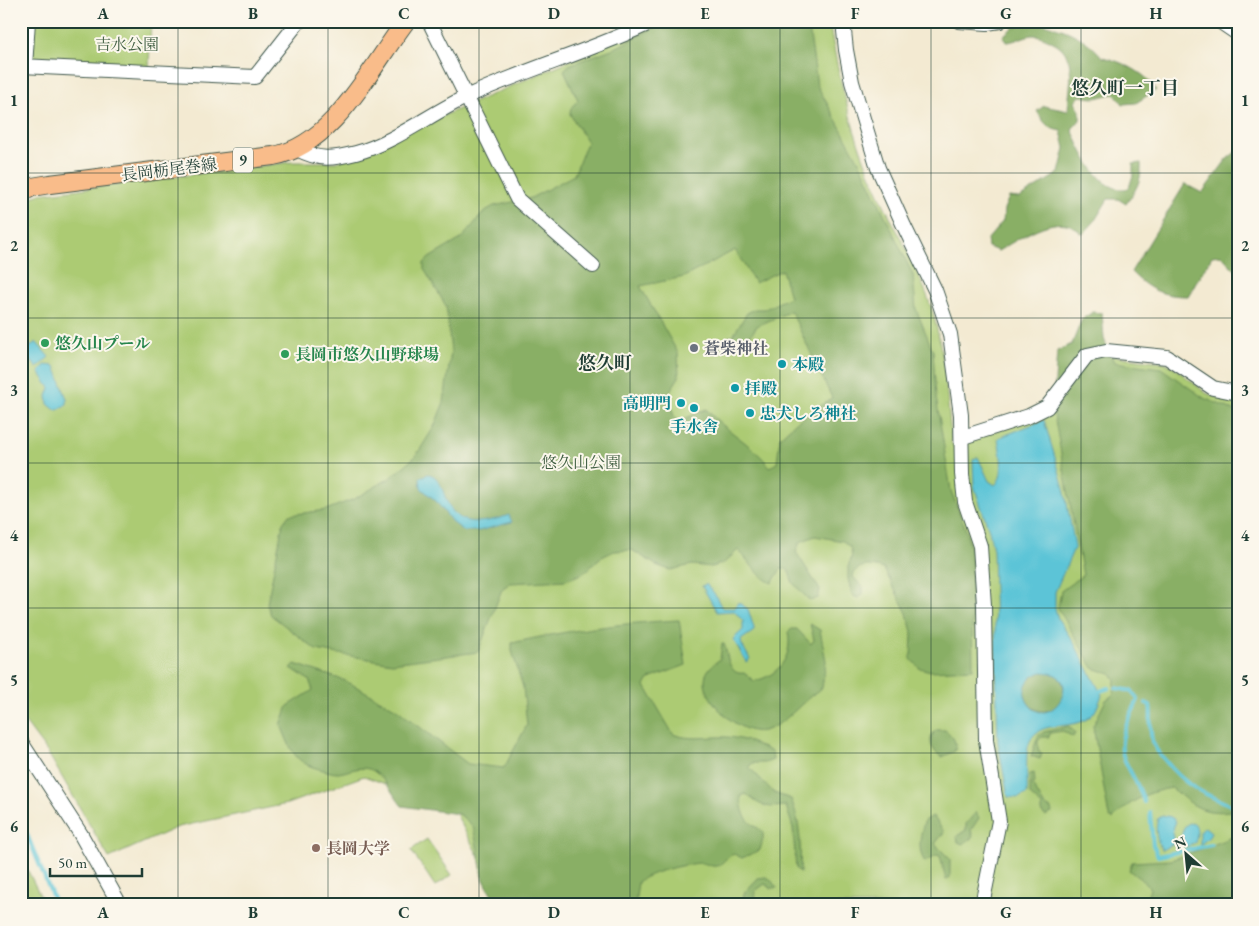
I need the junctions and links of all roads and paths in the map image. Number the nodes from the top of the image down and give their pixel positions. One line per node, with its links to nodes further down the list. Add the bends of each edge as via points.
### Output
1 (28, 21): 11 (street)
2 (299, 21): 11 (street, via 255,77)
3 (406, 21): 13 (main road, 長岡栃尾巻線 / 9, via 333,121)
4 (429, 21): 12 (street)
5 (654, 21): 12 (street)
6 (846, 21): 17 (street, via 844,31 852,82 878,168 944,311 950,334)
7 (959, 21): 8 (street, via 987,24)
8 (1000, 21)
9 (1219, 21): 10 (street)
10 (1238, 34)
11 (23, 66)
12 (466, 97): 13 (street, via 358,152 314,158); 15 (street, via 518,199)
13 (297, 149): 14 (main road, 長岡栃尾巻線 / 9, via 273,156 50,184)
14 (21, 193)
15 (593, 266)
16 (1233, 392): 17 (street, via 1213,388 1166,357 1094,352 1087,355 1048,407)
17 (963, 437): 20 (street, via 965,502 980,546 986,740 999,821)
18 (21, 742): 19 (street, via 80,833)
19 (120, 905)
20 (982, 905)

